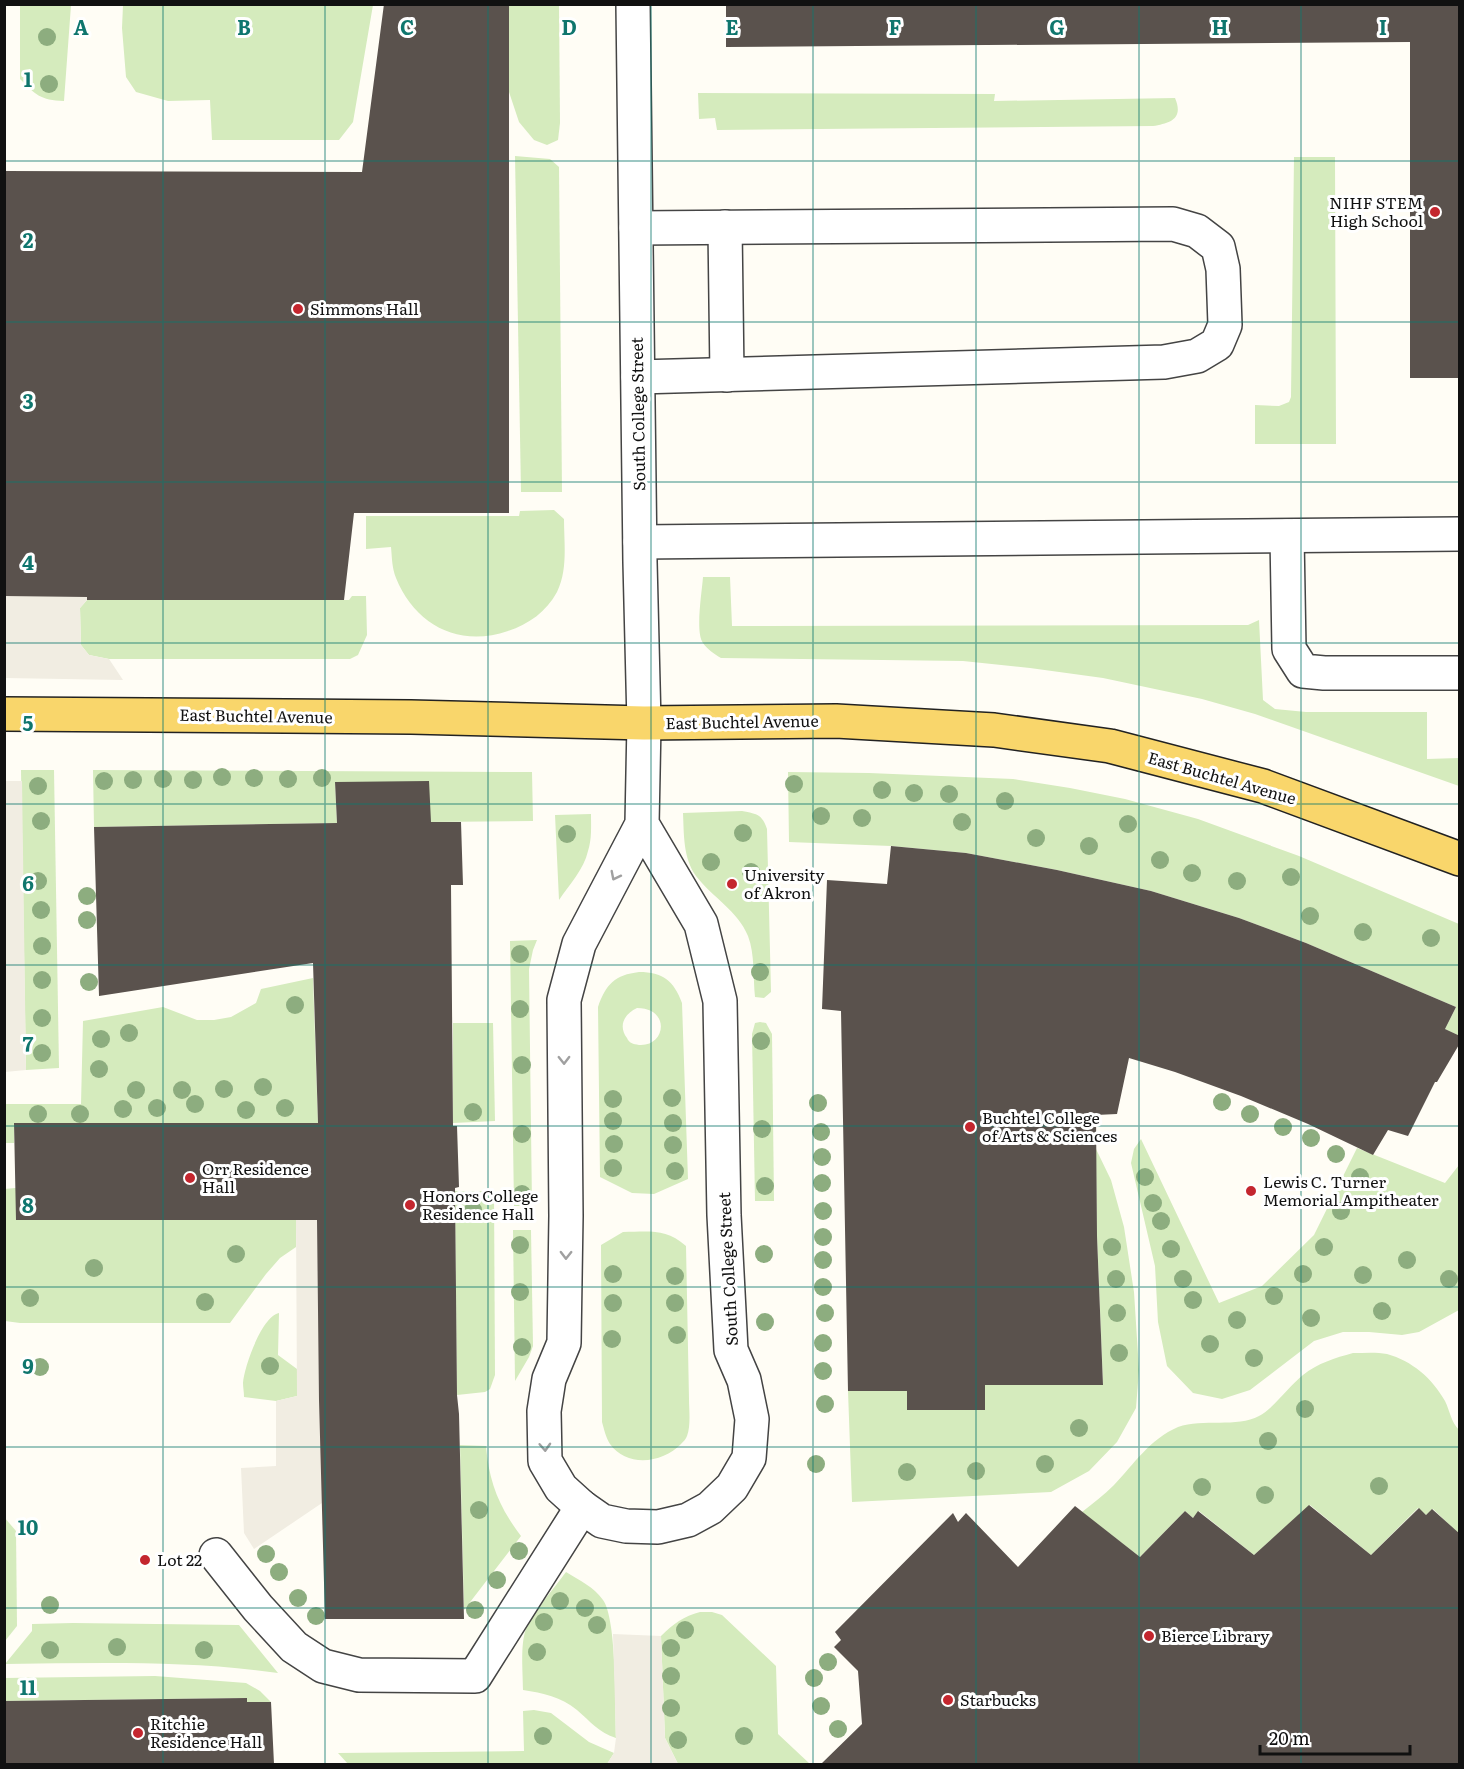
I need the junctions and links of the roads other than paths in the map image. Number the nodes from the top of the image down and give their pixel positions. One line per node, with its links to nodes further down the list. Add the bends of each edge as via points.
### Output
1 (633, 4): 3 (street, South College Street)
2 (725, 227): 3 (street); 4 (street); 4 (street, via 1173,224 1197,231 1218,247 1223,269 1225,325 1217,344 1197,356 1164,362)
3 (636, 228): 5 (street, South College Street)
4 (727, 375): 5 (street)
5 (638, 378): 8 (street, South College Street)
6 (1460, 534): 7 (street)
7 (1287, 536): 8 (street); 9 (street, via 1289,649 1303,671)
8 (640, 542): 11 (street, South College Street)
9 (1460, 673)
10 (4, 714): 11 (main road, East Buchtel Avenue)
11 (644, 723): 12 (street, South College Street); 13 (main road, East Buchtel Avenue, via 837,721 994,730 1110,746 1263,786)
12 (642, 824): 14 (street, South College Street, one-way to 14, via 579,944 564,1000 564,1343 549,1379 544,1436 545,1461 561,1488); 14 (street, South College Street, via 701,924 720,1001 731,1350 744,1380 752,1419 749,1458 732,1487 710,1508 688,1520 658,1527 626,1526 602,1521)
13 (1460, 860)
14 (582, 1507): 15 (street, via 475,1676 359,1675 323,1666 294,1647)
15 (216, 1555)

